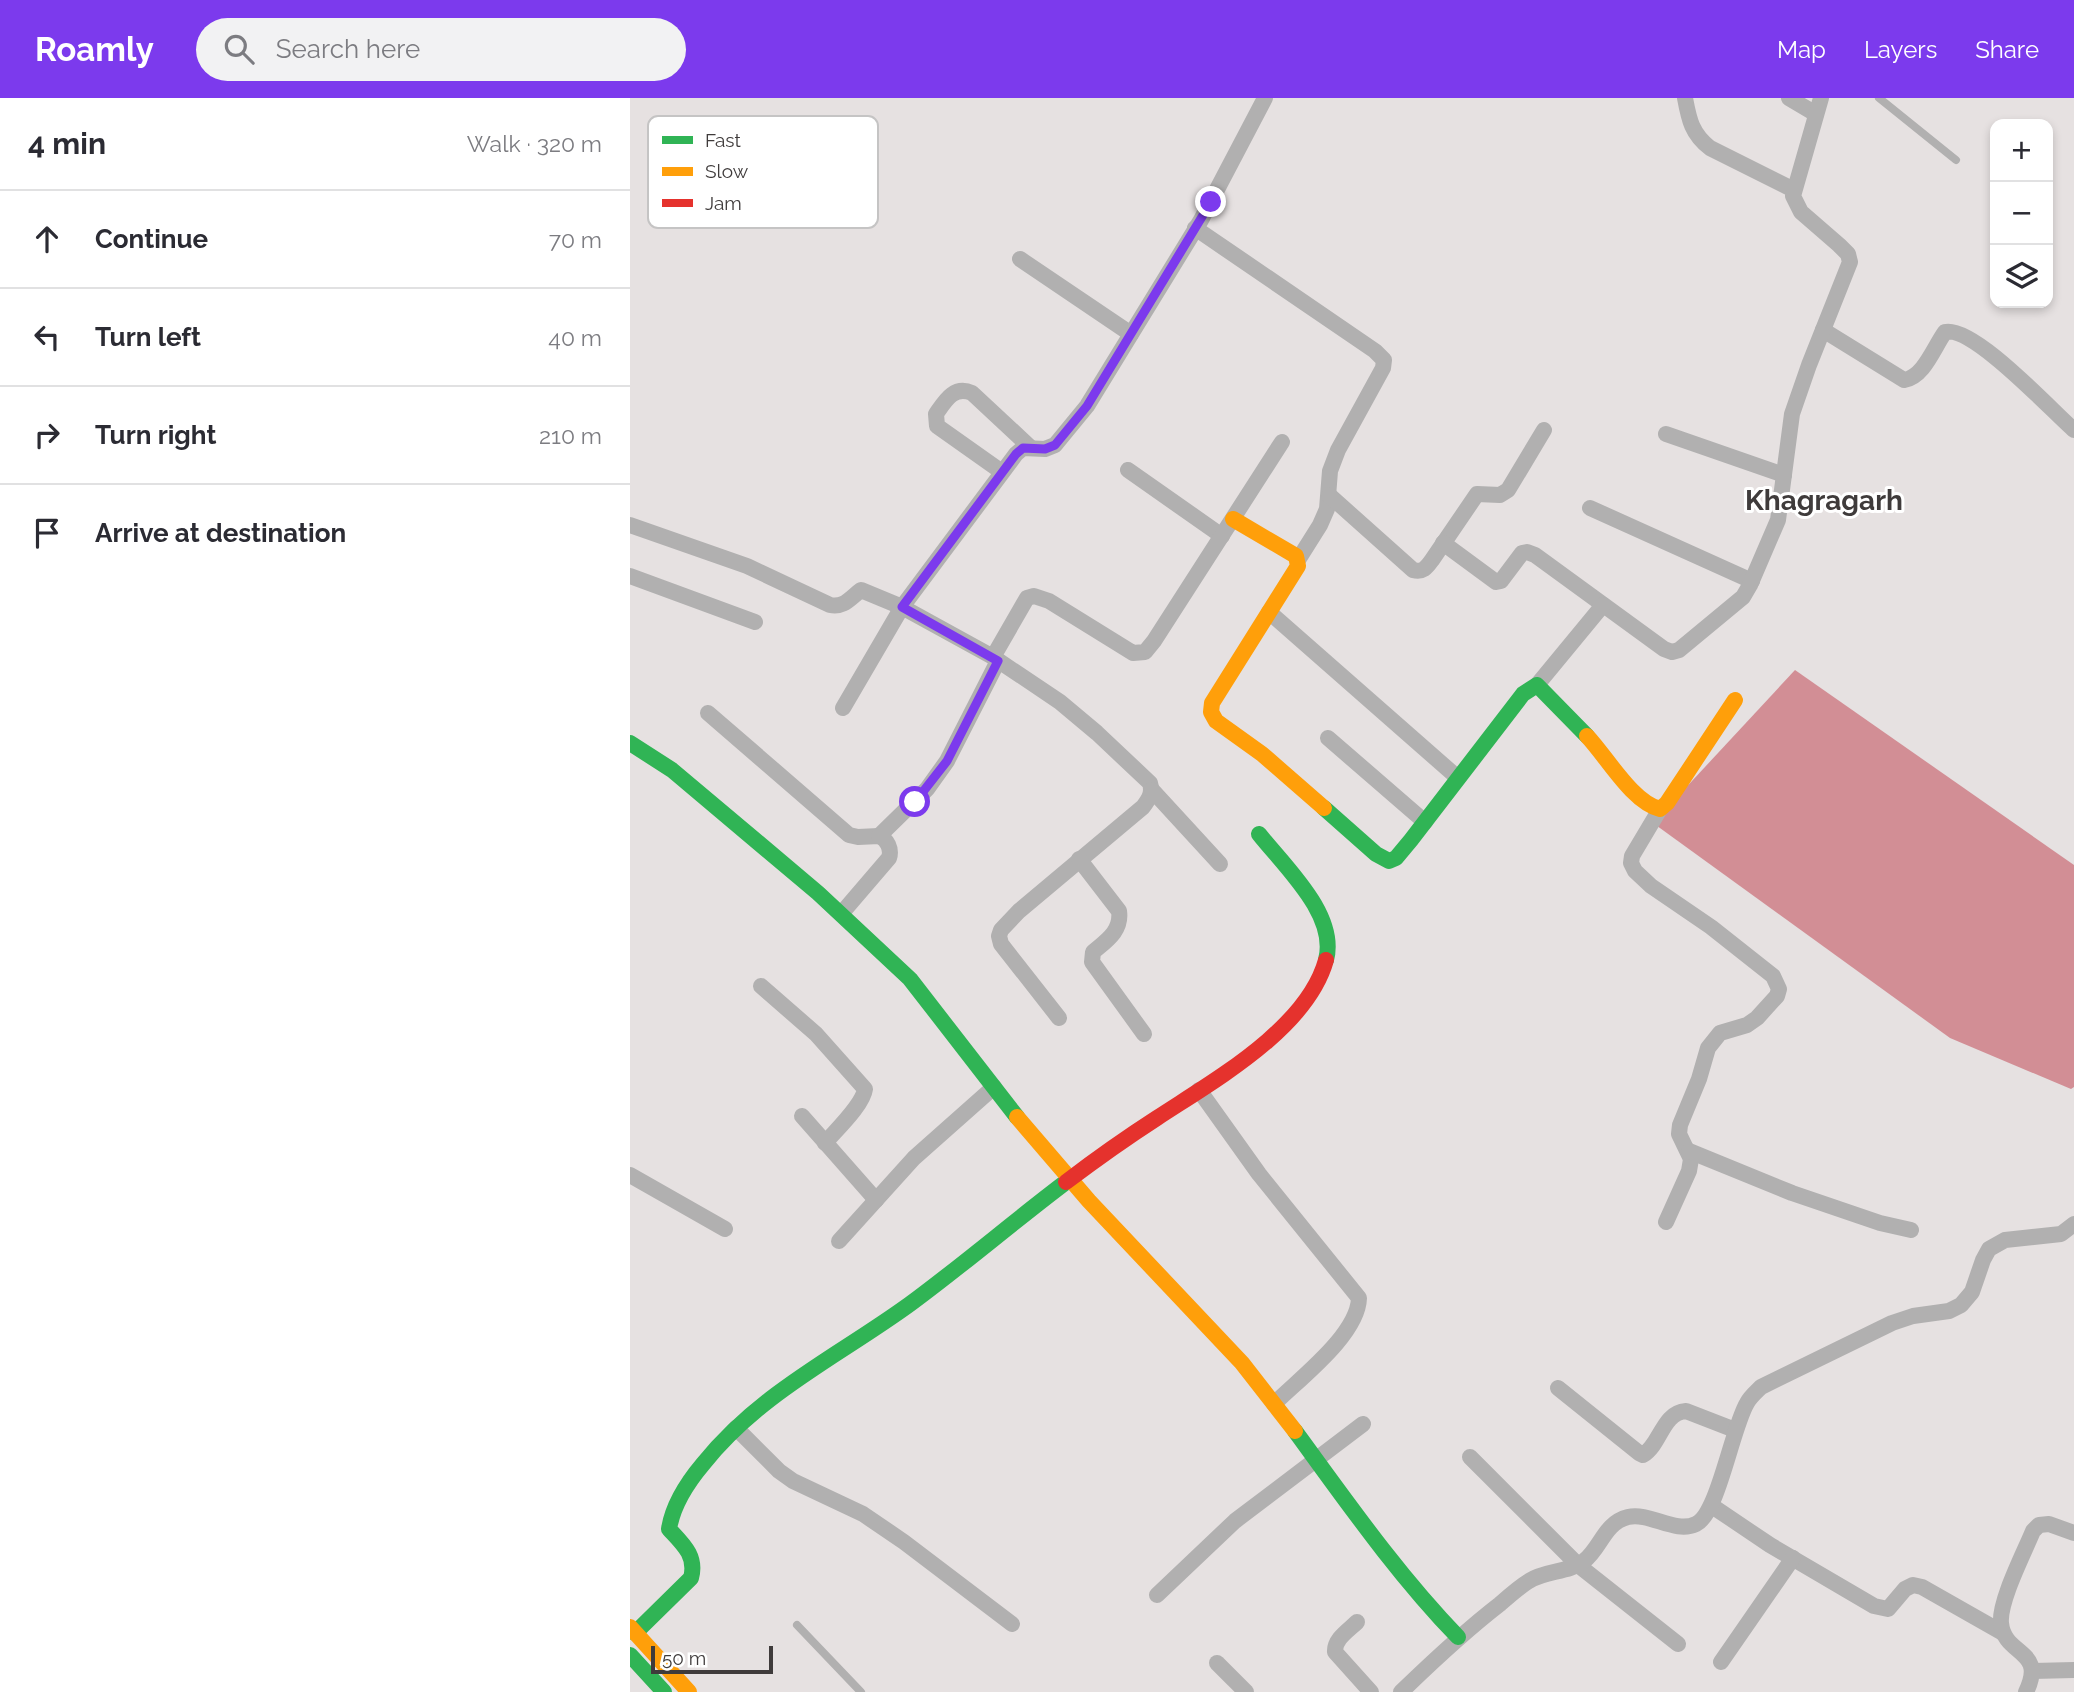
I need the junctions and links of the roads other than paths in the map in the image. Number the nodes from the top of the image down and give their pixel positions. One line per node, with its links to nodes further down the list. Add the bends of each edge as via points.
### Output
1 (1265, 98): 9 (street)
2 (1685, 98): 8 (street, via 1690,124 1701,141)
3 (1789, 98): 6 (street)
4 (1821, 98): 6 (street)
5 (1879, 98): 7 (lane)
6 (1816, 114): 8 (street)
7 (1956, 160)
8 (1794, 190): 11 (street, via 1801,212 1848,254 1850,262)
9 (1195, 228): 12 (street); 21 (street, via 1384,360 1338,450 1330,471)
10 (1020, 259): 12 (street)
11 (1823, 330): 13 (street, via 1904,380 1919,373 1945,332 1957,332 1989,351); 20 (street, via 1792,414)
12 (1131, 334): 17 (street, via 1087,406 1055,445)
13 (2074, 429)
14 (1544, 430): 26 (street, via 1508,490 1500,495 1477,494)
15 (1666, 434): 20 (street)
16 (1282, 442): 23 (street)
17 (1030, 447): 19 (street, via 1016,454); 19 (street, via 972,393 964,389 947,398 936,414 937,426)
18 (1128, 470): 25 (street)
19 (1002, 472): 31 (street)
20 (1784, 475): 29 (street, via 1778,520)
21 (1329, 495): 26 (street, via 1413,570 1425,569); 27 (street, via 1320,525)
22 (1590, 508): 29 (street)
23 (1233, 519): 25 (street); 27 (street)
24 (630, 525): 31 (street, via 747,566 830,605 838,607 861,590)
25 (1222, 536): 34 (street, via 1145,652 1133,653 1034,596 1027,598)
26 (1443, 543): 30 (street, via 1496,582 1522,553 1535,555)
27 (1298, 560): 32 (street)
28 (630, 576): 33 (street)
29 (1752, 581): 30 (street, via 1743,597 1672,652)
30 (1604, 605): 35 (street)
31 (902, 607): 34 (street); 37 (street)
32 (1269, 612): 41 (street); 44 (street, via 1212,703 1216,721 1390,862)
33 (755, 622)
34 (996, 659): 42 (street, via 1097,733); 46 (street, via 947,761 927,789)
35 (1537, 685): 41 (street, via 1523,694); 43 (street, via 1639,798)
36 (1735, 700): 43 (street)
37 (843, 708)
38 (708, 713): 46 (street, via 849,835)
39 (1328, 738): 44 (street)
40 (630, 743): 49 (street, via 671,770)
41 (1458, 778): 44 (street)
42 (1152, 790): 47 (street, via 1143,807); 48 (street)
43 (1660, 809): 57 (street, via 1632,856 1635,871 1773,976 1779,989 1757,1018 1720,1034 1708,1048 1680,1125 1679,1134)
44 (1425, 822)
45 (1259, 834): 54 (street, via 1322,919 1329,945 1310,993 1287,1021 1242,1063)
46 (879, 836): 49 (street, via 887,841 889,858)
47 (1079, 859): 51 (street, via 1019,911 999,936); 52 (street, via 1120,917 1113,934 1093,952 1093,962)
48 (1220, 864)
49 (841, 914): 53 (street, via 910,979)
50 (761, 986): 56 (street, via 816,1034 865,1089)
51 (1059, 1018)
52 (1144, 1034)
53 (994, 1087): 59 (street); 60 (street, via 914,1158)
54 (1199, 1090): 59 (street); 68 (street, via 1259,1174 1359,1298 1355,1317 1345,1332)
55 (802, 1116): 56 (street)
56 (825, 1143): 60 (street)
57 (1689, 1151): 61 (street, via 1689,1171); 64 (street, via 1792,1193)
58 (630, 1175): 62 (street)
59 (1070, 1178): 68 (street); 70 (street, via 905,1308 813,1366)
60 (876, 1200): 65 (street)
61 (1666, 1222)
62 (725, 1229)
63 (2068, 1229): 66 (street); 71 (street, via 2005,1240 1989,1249 1972,1292 1961,1305 1892,1323 1761,1387 1746,1404)
64 (1911, 1230)
65 (839, 1241)
66 (2074, 1245)
67 (1558, 1388): 71 (street, via 1643,1455 1677,1412 1686,1411)
68 (1274, 1404): 73 (street)
69 (1363, 1424): 73 (street)
70 (736, 1427): 80 (street, via 779,1471 863,1514); 82 (street, via 689,1483 668,1518 669,1529 694,1558 691,1578)
71 (1735, 1430): 74 (street)
72 (1471, 1457): 77 (street)
73 (1316, 1460): 78 (street, via 1235,1521); 84 (street, via 1395,1567)
74 (1712, 1506): 76 (street); 77 (street, via 1696,1524 1684,1527 1629,1517 1605,1532 1587,1559)
75 (2074, 1532): 83 (street, via 2049,1524 2032,1531 2004,1602)
76 (1793, 1558): 83 (street, via 1882,1609 1888,1609 1913,1585); 87 (street)
77 (1578, 1564): 84 (street, via 1530,1580); 85 (street)
78 (1157, 1595)
79 (1357, 1622): 95 (street, via 1338,1641 1335,1652)
80 (1012, 1624)
81 (797, 1625): 93 (lane)
82 (632, 1630): 92 (street)
83 (2003, 1633): 90 (street)
84 (1458, 1637): 96 (street)
85 (1678, 1644)
86 (630, 1656): 91 (street)
87 (1721, 1662)
88 (1217, 1663): 94 (street)
89 (2074, 1670): 90 (street)
90 (2034, 1671): 97 (street)
91 (664, 1692)
92 (689, 1692)
93 (861, 1692)
94 (1246, 1692)
95 (1371, 1692)
96 (1401, 1692)
97 (2026, 1692)

